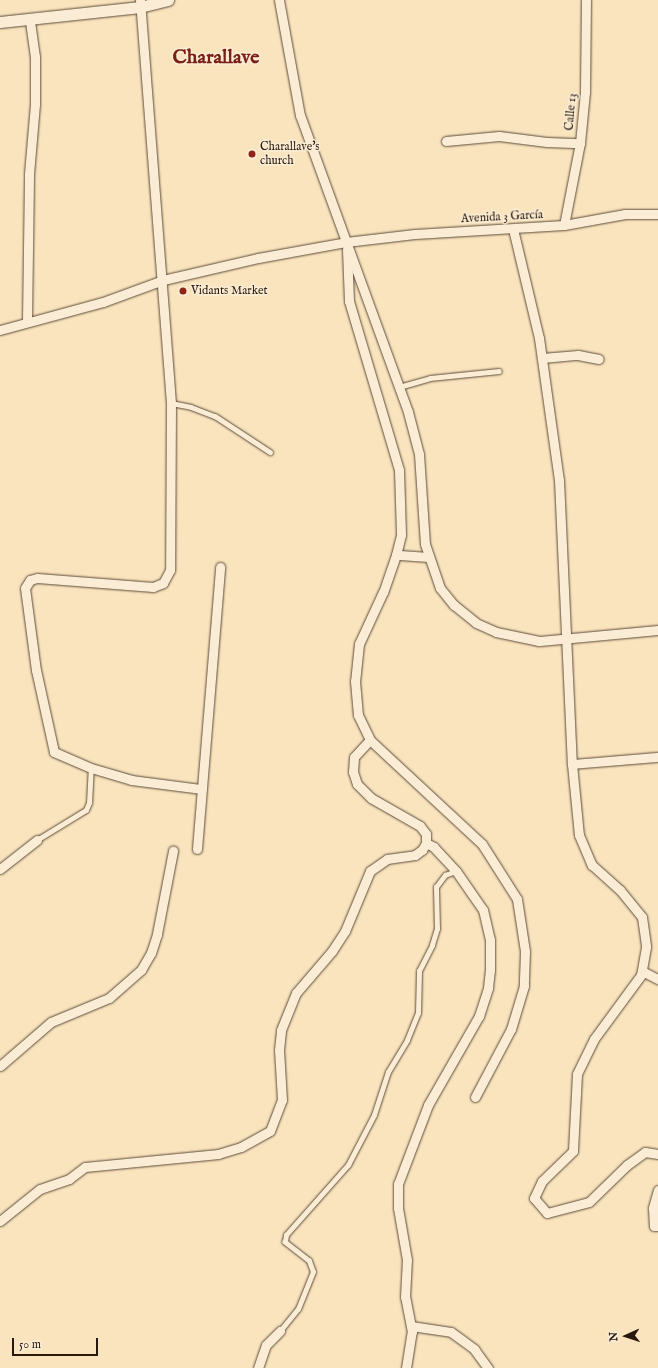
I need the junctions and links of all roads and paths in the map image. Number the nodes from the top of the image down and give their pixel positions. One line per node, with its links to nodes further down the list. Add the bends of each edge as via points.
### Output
1 (168, 0): 4 (street)
2 (279, 0): 12 (street, via 300,115)
3 (586, 0): 8 (street, Calle 13, via 585,92)
4 (140, 3): 5 (street); 13 (street)
5 (30, 20): 6 (street); 14 (street, via 35,57 35,104 28,189)
6 (0, 22)
7 (446, 141): 8 (street, via 499,136 547,142)
8 (580, 142): 10 (street, Calle 13)
9 (658, 214): 10 (street, Avenida 3 García, via 625,214)
10 (564, 225): 11 (street, Avenida 3 García)
11 (513, 229): 12 (street, Avenida 3 García, via 415,234); 16 (street)
12 (346, 242): 13 (street, Avenida 3 García, via 258,258); 19 (street); 22 (street, via 349,301 399,470 401,535)
13 (163, 280): 14 (street, Avenida 3 García, via 103,302); 20 (street)
14 (26, 322): 15 (street, Avenida 3 García)
15 (0, 330)
16 (542, 358): 17 (street, via 578,354); 26 (street, via 559,480)
17 (599, 359)
18 (499, 371): 19 (lane, via 430,378)
19 (399, 387): 23 (street, via 419,454 423,531)
20 (171, 403): 21 (lane, via 215,416); 30 (street, via 170,570 166,579 159,586 148,588 37,578 25,585 35,663 51,748 58,757)
21 (270, 452)
22 (396, 555): 23 (street); 27 (street, via 383,592 359,644 355,681 358,715)
23 (428, 557): 26 (street, via 440,588 454,605 476,623 496,632 524,638)
24 (220, 567): 31 (street)
25 (658, 630): 26 (street)
26 (565, 640): 29 (street)
27 (370, 740): 33 (street, via 354,757 353,772 357,784 371,798 420,826 426,834); 41 (street, via 482,844 517,899 525,951 524,986 511,1029)
28 (658, 757): 29 (street)
29 (572, 764): 38 (street, via 580,835 592,865 620,890 642,917 646,947)
30 (91, 768): 31 (street, via 149,783); 32 (lane, via 89,803 86,810)
31 (201, 789): 34 (street)
32 (37, 840): 36 (street)
33 (426, 843): 37 (street, via 434,847); 44 (street, via 415,855 387,859 370,871 345,931 332,951 296,994 281,1030 279,1050 282,1100 270,1131 241,1147 218,1154 86,1168 69,1179 40,1189)
34 (197, 849)
35 (173, 851): 40 (street, via 157,934 141,970 109,998 51,1022)
36 (0, 869)
37 (456, 871): 46 (street, via 478,902 486,919 490,940 490,970 488,988 479,1016 428,1105 398,1184 398,1208 407,1260 405,1297); 47 (lane, via 445,875 436,887 437,929 420,971 418,1013 408,1040 388,1072 374,1115 348,1165 286,1235 285,1242 308,1261 313,1272 298,1309)
38 (642, 971): 39 (street); 42 (street, via 594,1039 577,1074 573,1151 542,1181 534,1198 548,1213 589,1202 639,1156 645,1152)
39 (658, 979)
40 (0, 1066)
41 (475, 1097)
42 (658, 1154)
43 (658, 1190): 45 (street, via 653,1208 654,1226)
44 (0, 1221)
45 (658, 1226)
46 (410, 1326): 49 (street); 50 (street, via 451,1332 474,1349)
47 (280, 1331): 48 (street, via 266,1345)
48 (258, 1368)
49 (406, 1368)
50 (488, 1368)

